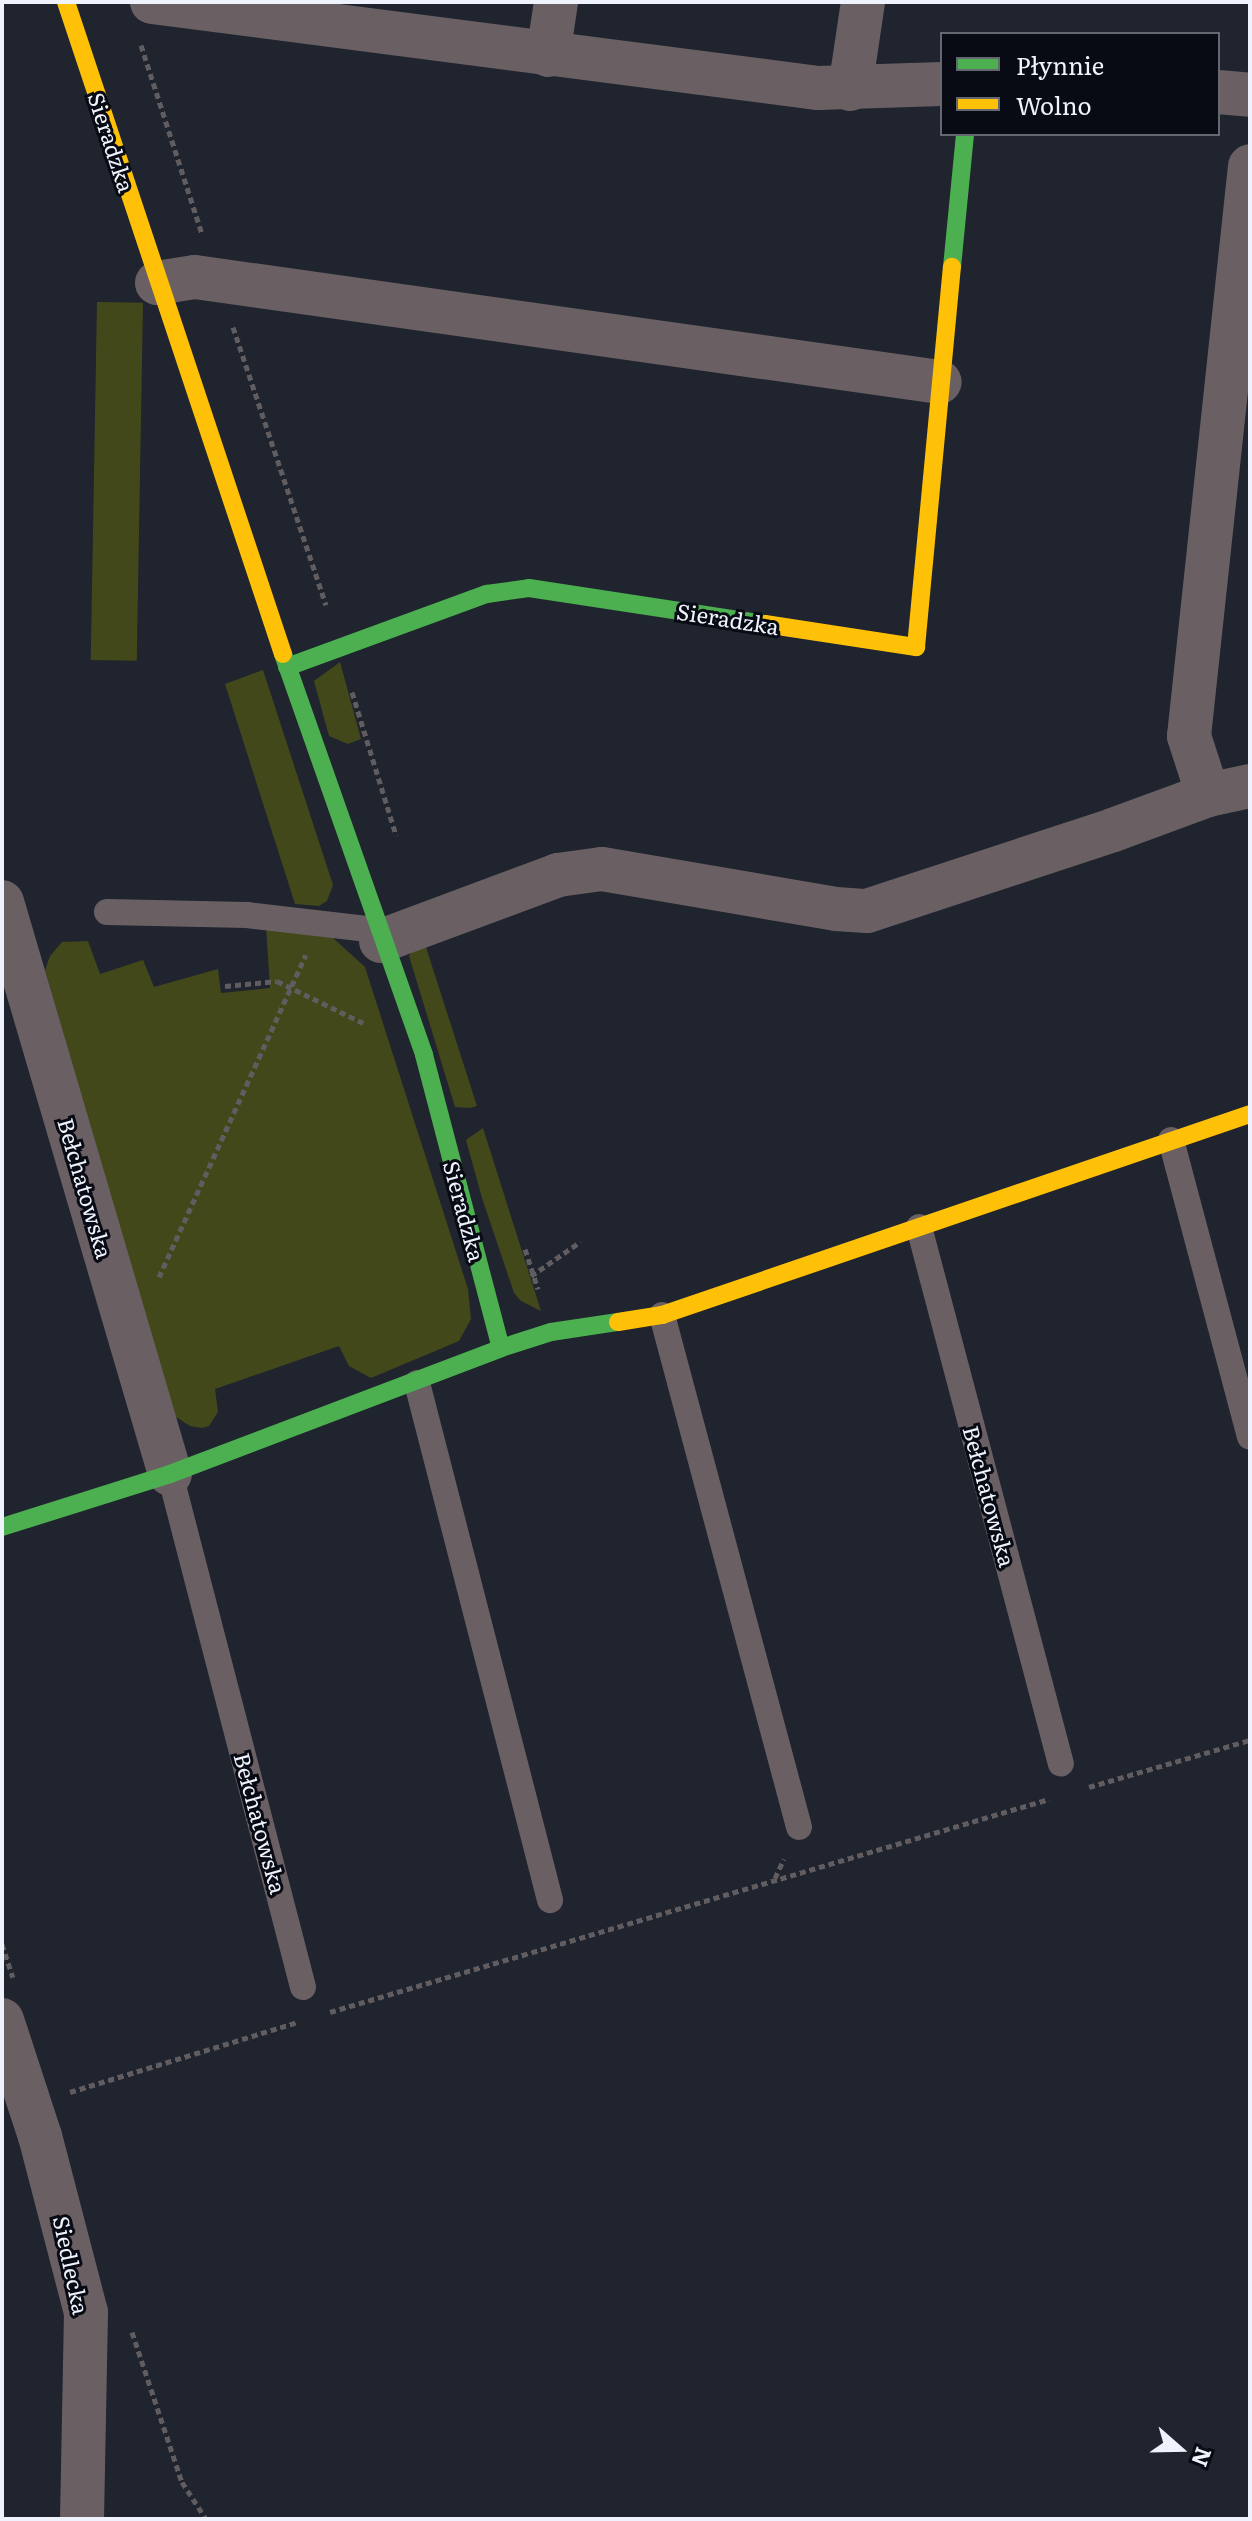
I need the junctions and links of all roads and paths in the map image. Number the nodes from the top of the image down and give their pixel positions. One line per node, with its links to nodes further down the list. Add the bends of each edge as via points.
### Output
1 (66, 2): 14 (street, Sieradzka)
2 (556, 2): 6 (street)
3 (863, 2): 8 (street)
4 (258, 9): 5 (street); 6 (street)
5 (144, 17): 13 (path)
6 (548, 55): 8 (street)
7 (940, 84): 8 (street)
8 (850, 89)
9 (1220, 92): 10 (street)
10 (1250, 95)
11 (965, 136): 15 (street, Sieradzka)
12 (1250, 166): 19 (street, via 1189,736)
13 (217, 279): 14 (street); 15 (street); 16 (path)
14 (157, 283): 17 (street, Sieradzka)
15 (940, 382): 16 (street, Sieradzka, via 916,647 529,588 487,594)
16 (338, 647): 17 (street, Sieradzka); 20 (path)
17 (287, 667): 24 (street, Sieradzka)
18 (1250, 786): 19 (street)
19 (1208, 795): 24 (street, via 867,911 602,869 558,875)
20 (397, 840)
21 (2, 902): 34 (street, Bełchatowska)
22 (107, 912): 23 (lane)
23 (321, 921): 24 (lane); 26 (path)
24 (379, 935): 27 (street, Sieradzka)
25 (225, 986): 26 (path, via 277,981)
26 (292, 986): 27 (path); 34 (path)
27 (424, 1055): 32 (street, Sieradzka)
28 (1250, 1114): 29 (street)
29 (1171, 1140): 30 (street); 37 (lane)
30 (919, 1227): 33 (street); 41 (lane, Bełchatowska)
31 (580, 1242): 32 (path)
32 (489, 1301): 35 (street, Sieradzka)
33 (662, 1315): 35 (street, via 551,1332); 44 (lane)
34 (131, 1338): 38 (street, Bełchatowska)
35 (501, 1348): 36 (street)
36 (417, 1383): 38 (street); 45 (lane)
37 (1250, 1437)
38 (170, 1474): 39 (street); 46 (lane, Bełchatowska)
39 (2, 1527)
40 (1250, 1740): 42 (path)
41 (1061, 1764)
42 (1085, 1788)
43 (1055, 1797): 47 (path)
44 (799, 1827)
45 (550, 1900)
46 (303, 1987)
47 (326, 2013)
48 (311, 2018): 50 (path)
49 (2, 2020): 51 (street, Siedlecka, via 40,2136 86,2312)
50 (69, 2093)
51 (82, 2519)

